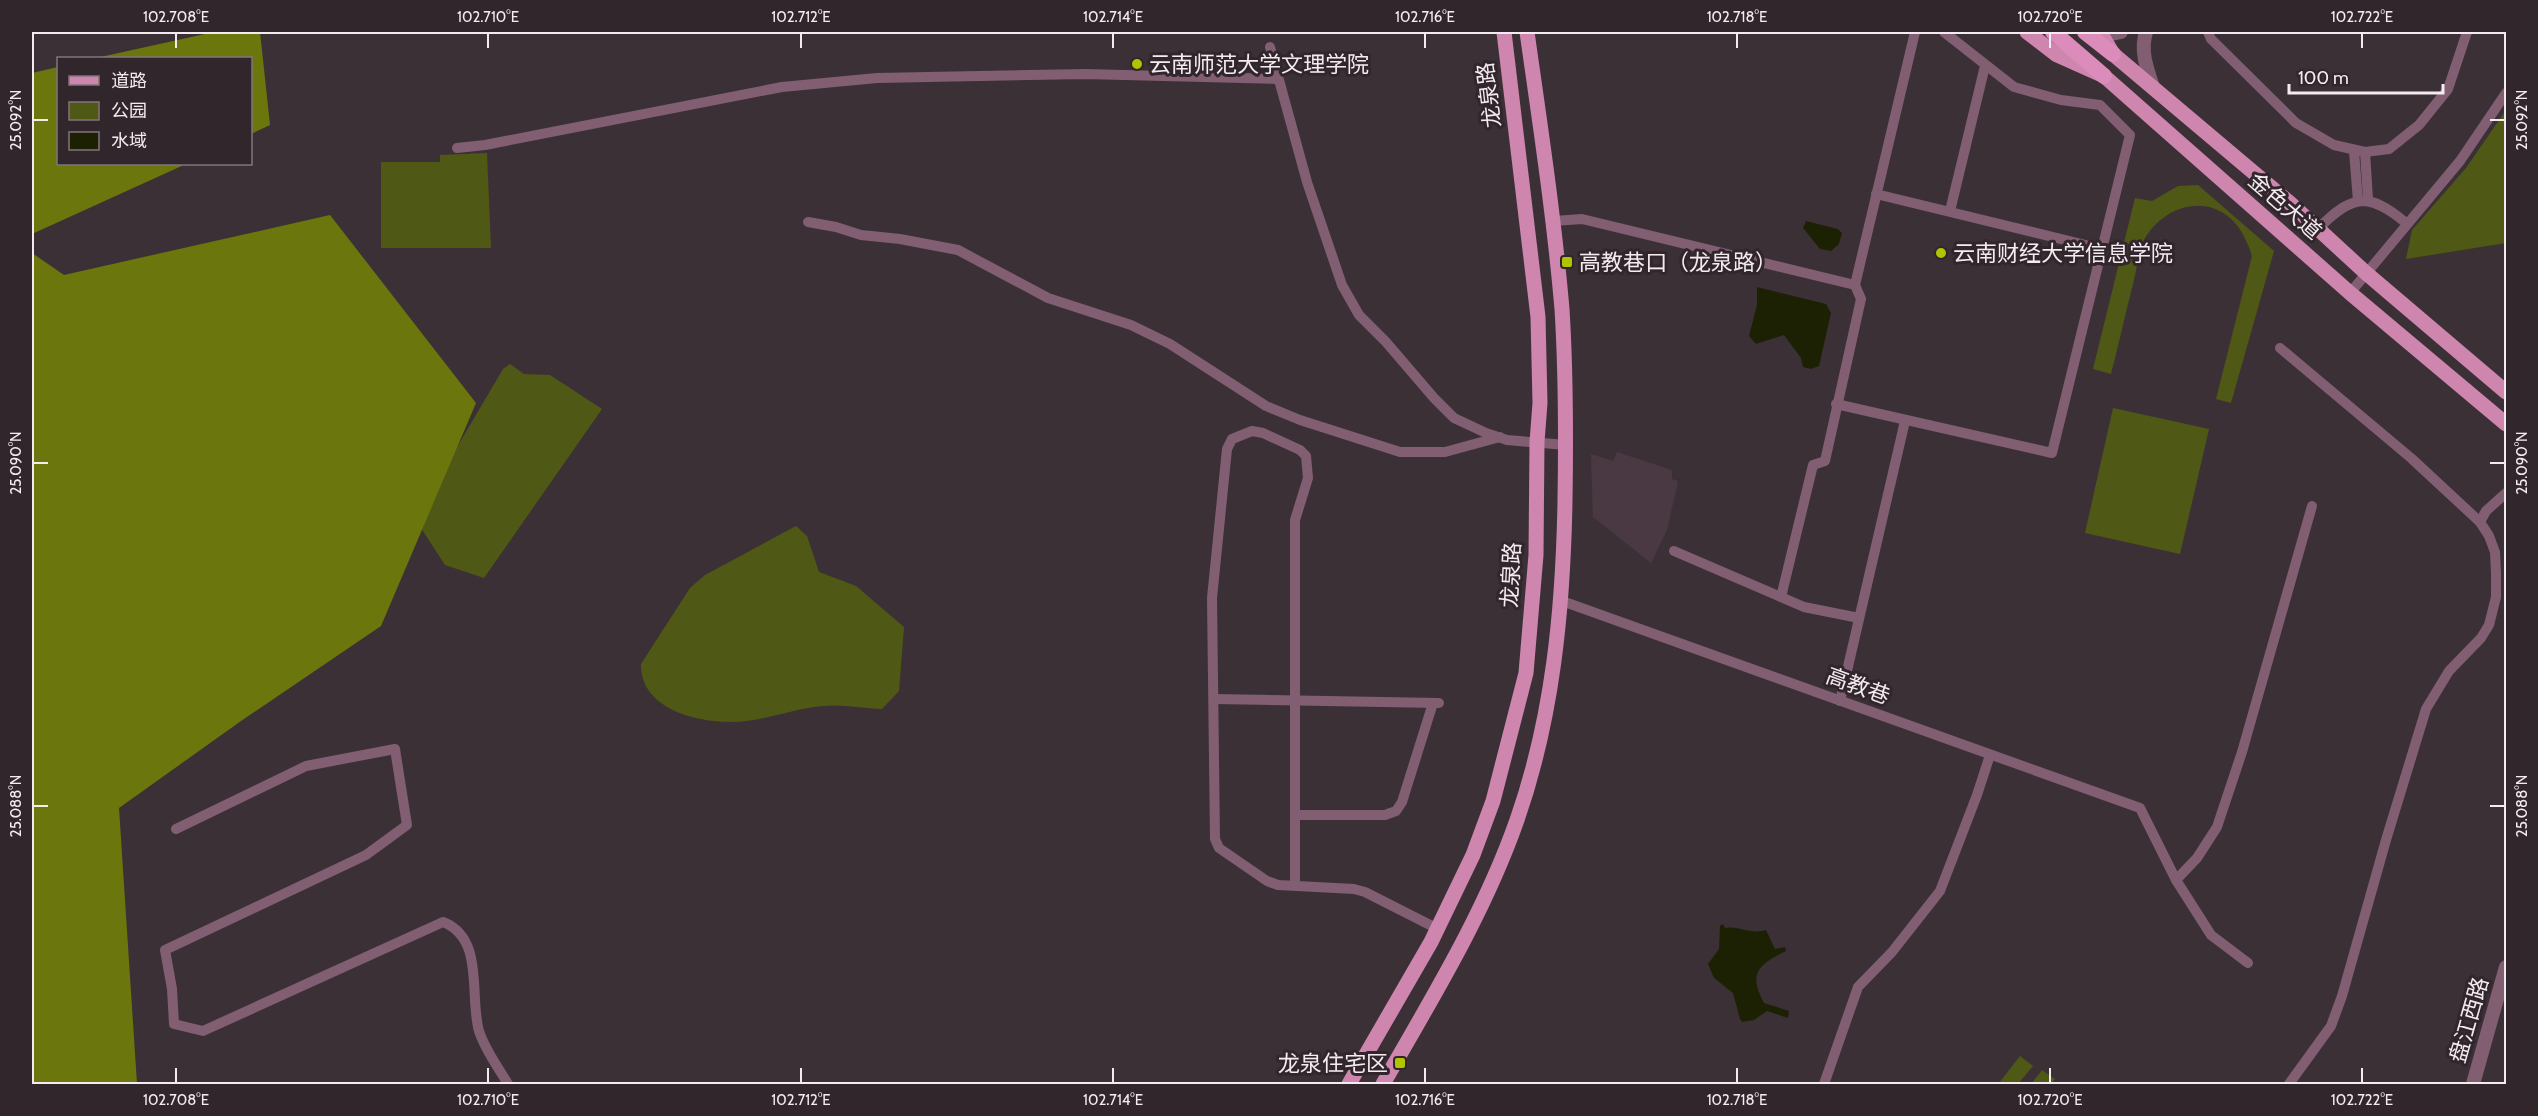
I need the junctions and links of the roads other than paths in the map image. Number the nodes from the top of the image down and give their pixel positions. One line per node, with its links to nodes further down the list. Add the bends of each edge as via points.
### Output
1 (1504, 32): 38 (main road, 龙泉路, via 1538,317)
2 (1527, 32): 25 (main road, 龙泉路)
3 (1915, 32): 21 (street)
4 (1944, 32): 14 (street)
5 (2027, 32): 15 (main road, 金色大道, via 2057,55)
6 (2053, 32): 15 (highway)
7 (2094, 32): 8 (street); 13 (highway)
8 (2121, 32)
9 (2146, 32): 17 (street, via 2143,50)
10 (2209, 32): 20 (street, via 2211,39 2296,123 2334,145)
11 (2467, 32): 20 (street, via 2448,89 2419,125 2390,149)
12 (1270, 47): 16 (street)
13 (2113, 54): 17 (main road, 金色大道)
14 (1985, 66): 23 (street); 28 (street, via 2014,87 2061,100 2100,105 2130,135)
15 (2104, 76): 31 (main road, 金色大道)
16 (1278, 79): 19 (street, via 1085,74 877,78 782,87); 37 (street, via 1342,285 1359,315 1454,418)
17 (2153, 87): 27 (main road, 金色大道)
18 (2506, 93): 26 (street, via 2460,161)
19 (457, 148)
20 (2360, 152): 22 (street)
21 (1876, 194): 23 (street); 30 (street)
22 (2363, 200): 26 (street, via 2389,208); 27 (street, via 2332,214)
23 (1950, 211): 28 (street)
24 (808, 222): 37 (street, via 861,235 958,250 1048,298 1131,325 1170,344 1266,406 1400,452 1444,452)
25 (1554, 222): 30 (street, via 1582,219); 39 (main road, 龙泉路, via 1562,312)
26 (2406, 223): 29 (street)
27 (2318, 229): 29 (main road, 金色大道)
28 (2102, 249): 35 (street, via 2052,453)
29 (2366, 273): 31 (street); 33 (main road, 金色大道)
30 (1855, 285): 34 (street, via 1861,299)
31 (2349, 293): 36 (main road, 金色大道)
32 (2280, 348): 42 (street)
33 (2506, 392)
34 (1836, 404): 35 (street); 44 (street, via 1825,461 1813,465)
35 (1905, 421): 46 (street)
36 (2506, 424)
37 (1500, 437): 38 (street)
38 (1537, 442): 39 (street); 55 (main road, 龙泉路, via 1536,555 1526,673 1493,801)
39 (1566, 445): 45 (main road, 龙泉路)
40 (2506, 493): 42 (street)
41 (2312, 506): 53 (street, via 2217,827 2197,858)
42 (2480, 522): 62 (street, via 2495,552 2496,597 2489,625 2450,671 2426,709 2331,1026)
43 (1674, 550): 44 (street)
44 (1781, 597): 46 (street, via 1804,607)
45 (1562, 601): 49 (street, 高教巷); 60 (main road, 龙泉路, via 1552,679 1517,819 1464,942)
46 (1859, 618): 49 (street)
47 (1215, 699): 48 (street); 48 (street, via 1212,598 1227,449 1232,439 1252,431 1300,450 1309,468 1295,520); 54 (street, via 1215,831 1219,848 1267,881)
48 (1295, 700): 51 (street); 51 (street, via 1436,703 1396,811 1379,815)
49 (1840, 701): 50 (street, 高教巷)
50 (1990, 755): 53 (street, 高教巷, via 2140,808); 61 (street, via 1940,891 1858,987)
51 (1295, 815): 54 (street)
52 (176, 829): 58 (street, via 306,766 395,749 407,825 366,855 165,950 174,1024 203,1031 443,922 461,933 473,971 479,1030)
53 (2176, 880): 56 (street, via 2211,935)
54 (1295, 886): 55 (street, via 1365,892)
55 (1438, 929): 59 (main road, 龙泉路)
56 (2248, 963)
57 (2506, 968): 63 (street, 盘江西路)
58 (508, 1084)
59 (1349, 1084)
60 (1383, 1084)
61 (1824, 1084)
62 (2289, 1084)
63 (2473, 1084)

